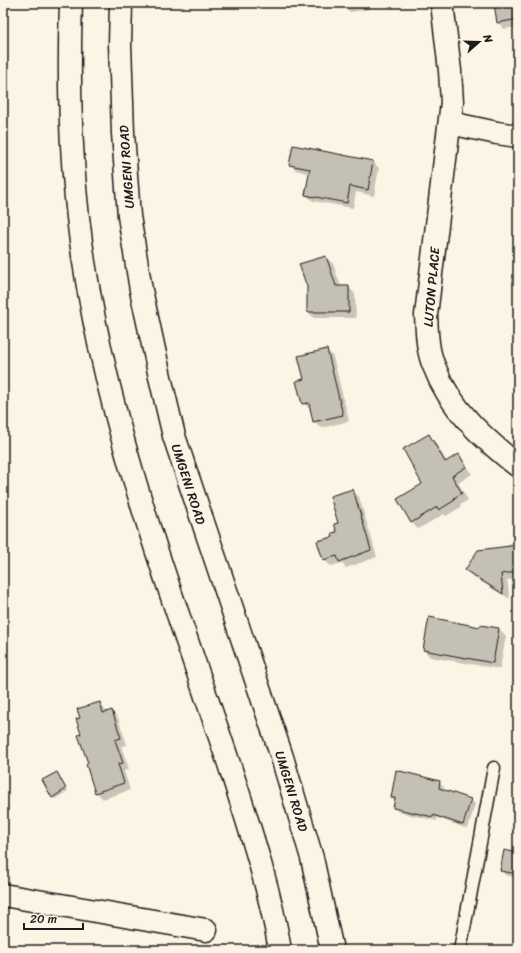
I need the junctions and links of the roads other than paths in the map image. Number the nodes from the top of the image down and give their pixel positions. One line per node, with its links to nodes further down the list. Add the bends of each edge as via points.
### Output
1 (71, 3): 10 (main road, via 70,44 76,187 84,261 100,350 122,437 157,552 244,810)
2 (122, 3): 11 (main road, UMGENI ROAD, via 120,44 129,216 141,290 160,377 174,436 282,757 312,858)
3 (442, 3): 4 (main road, LUTON PLACE, via 450,71)
4 (450, 123): 5 (main road); 6 (main road, LUTON PLACE, via 426,315 427,341 433,366 465,420)
5 (518, 136)
6 (518, 466)
7 (494, 768): 12 (lane)
8 (3, 895): 9 (main road)
9 (206, 930)
10 (280, 950)
11 (332, 950)
12 (460, 950)

